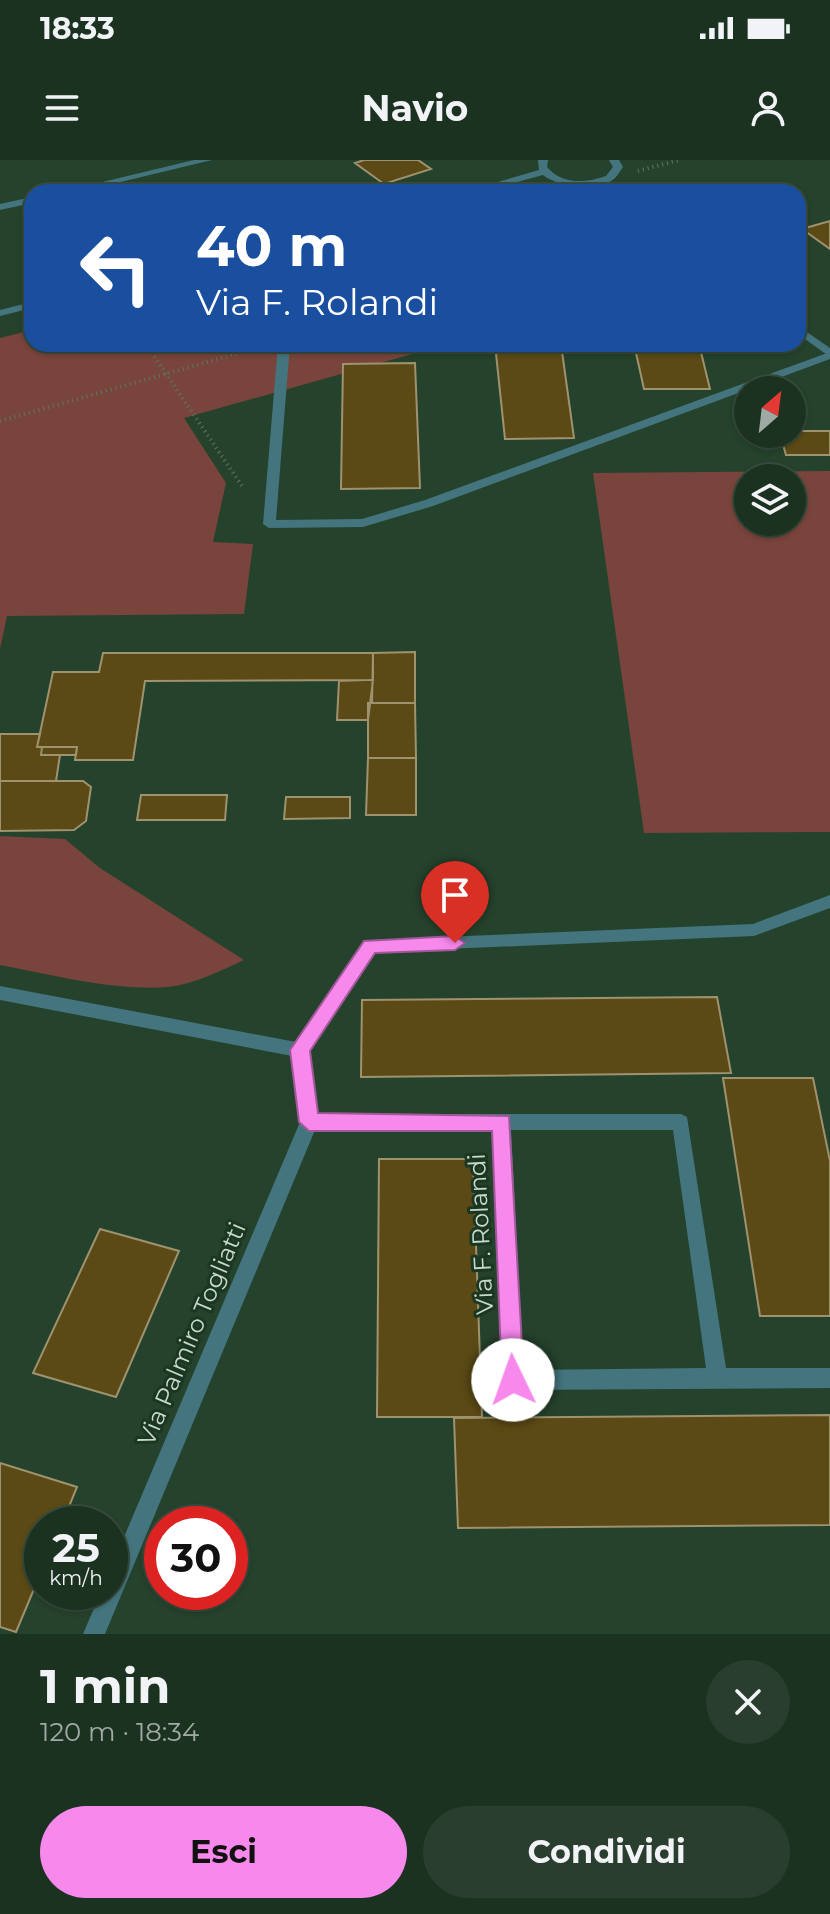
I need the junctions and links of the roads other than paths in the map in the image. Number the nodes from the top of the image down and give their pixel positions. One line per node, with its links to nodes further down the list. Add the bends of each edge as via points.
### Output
1 (207, 160): 6 (street)
2 (543, 160): 4 (street)
3 (614, 160): 5 (street, via 616,173)
4 (544, 172): 5 (street, via 569,183); 7 (street)
5 (601, 181): 8 (street)
6 (101, 184)
7 (498, 184)
8 (605, 184)
9 (24, 202): 10 (street)
10 (0, 207)
11 (24, 307): 12 (street)
12 (0, 313)
13 (806, 335): 15 (street)
14 (283, 352): 15 (street, via 269,524 363,523 403,511)
15 (830, 354)
16 (830, 901): 18 (street, via 754,930 370,946)
17 (0, 993): 18 (street)
18 (300, 1050): 19 (street, Via Palmiro Togliatti)
19 (309, 1122): 20 (street); 23 (street, Via Palmiro Togliatti)
20 (502, 1122): 21 (street, via 681,1122); 21 (street, Via F. Rolandi, via 513,1380)
21 (717, 1378): 22 (street, Via F. Rolandi)
22 (830, 1378)
23 (94, 1634)

